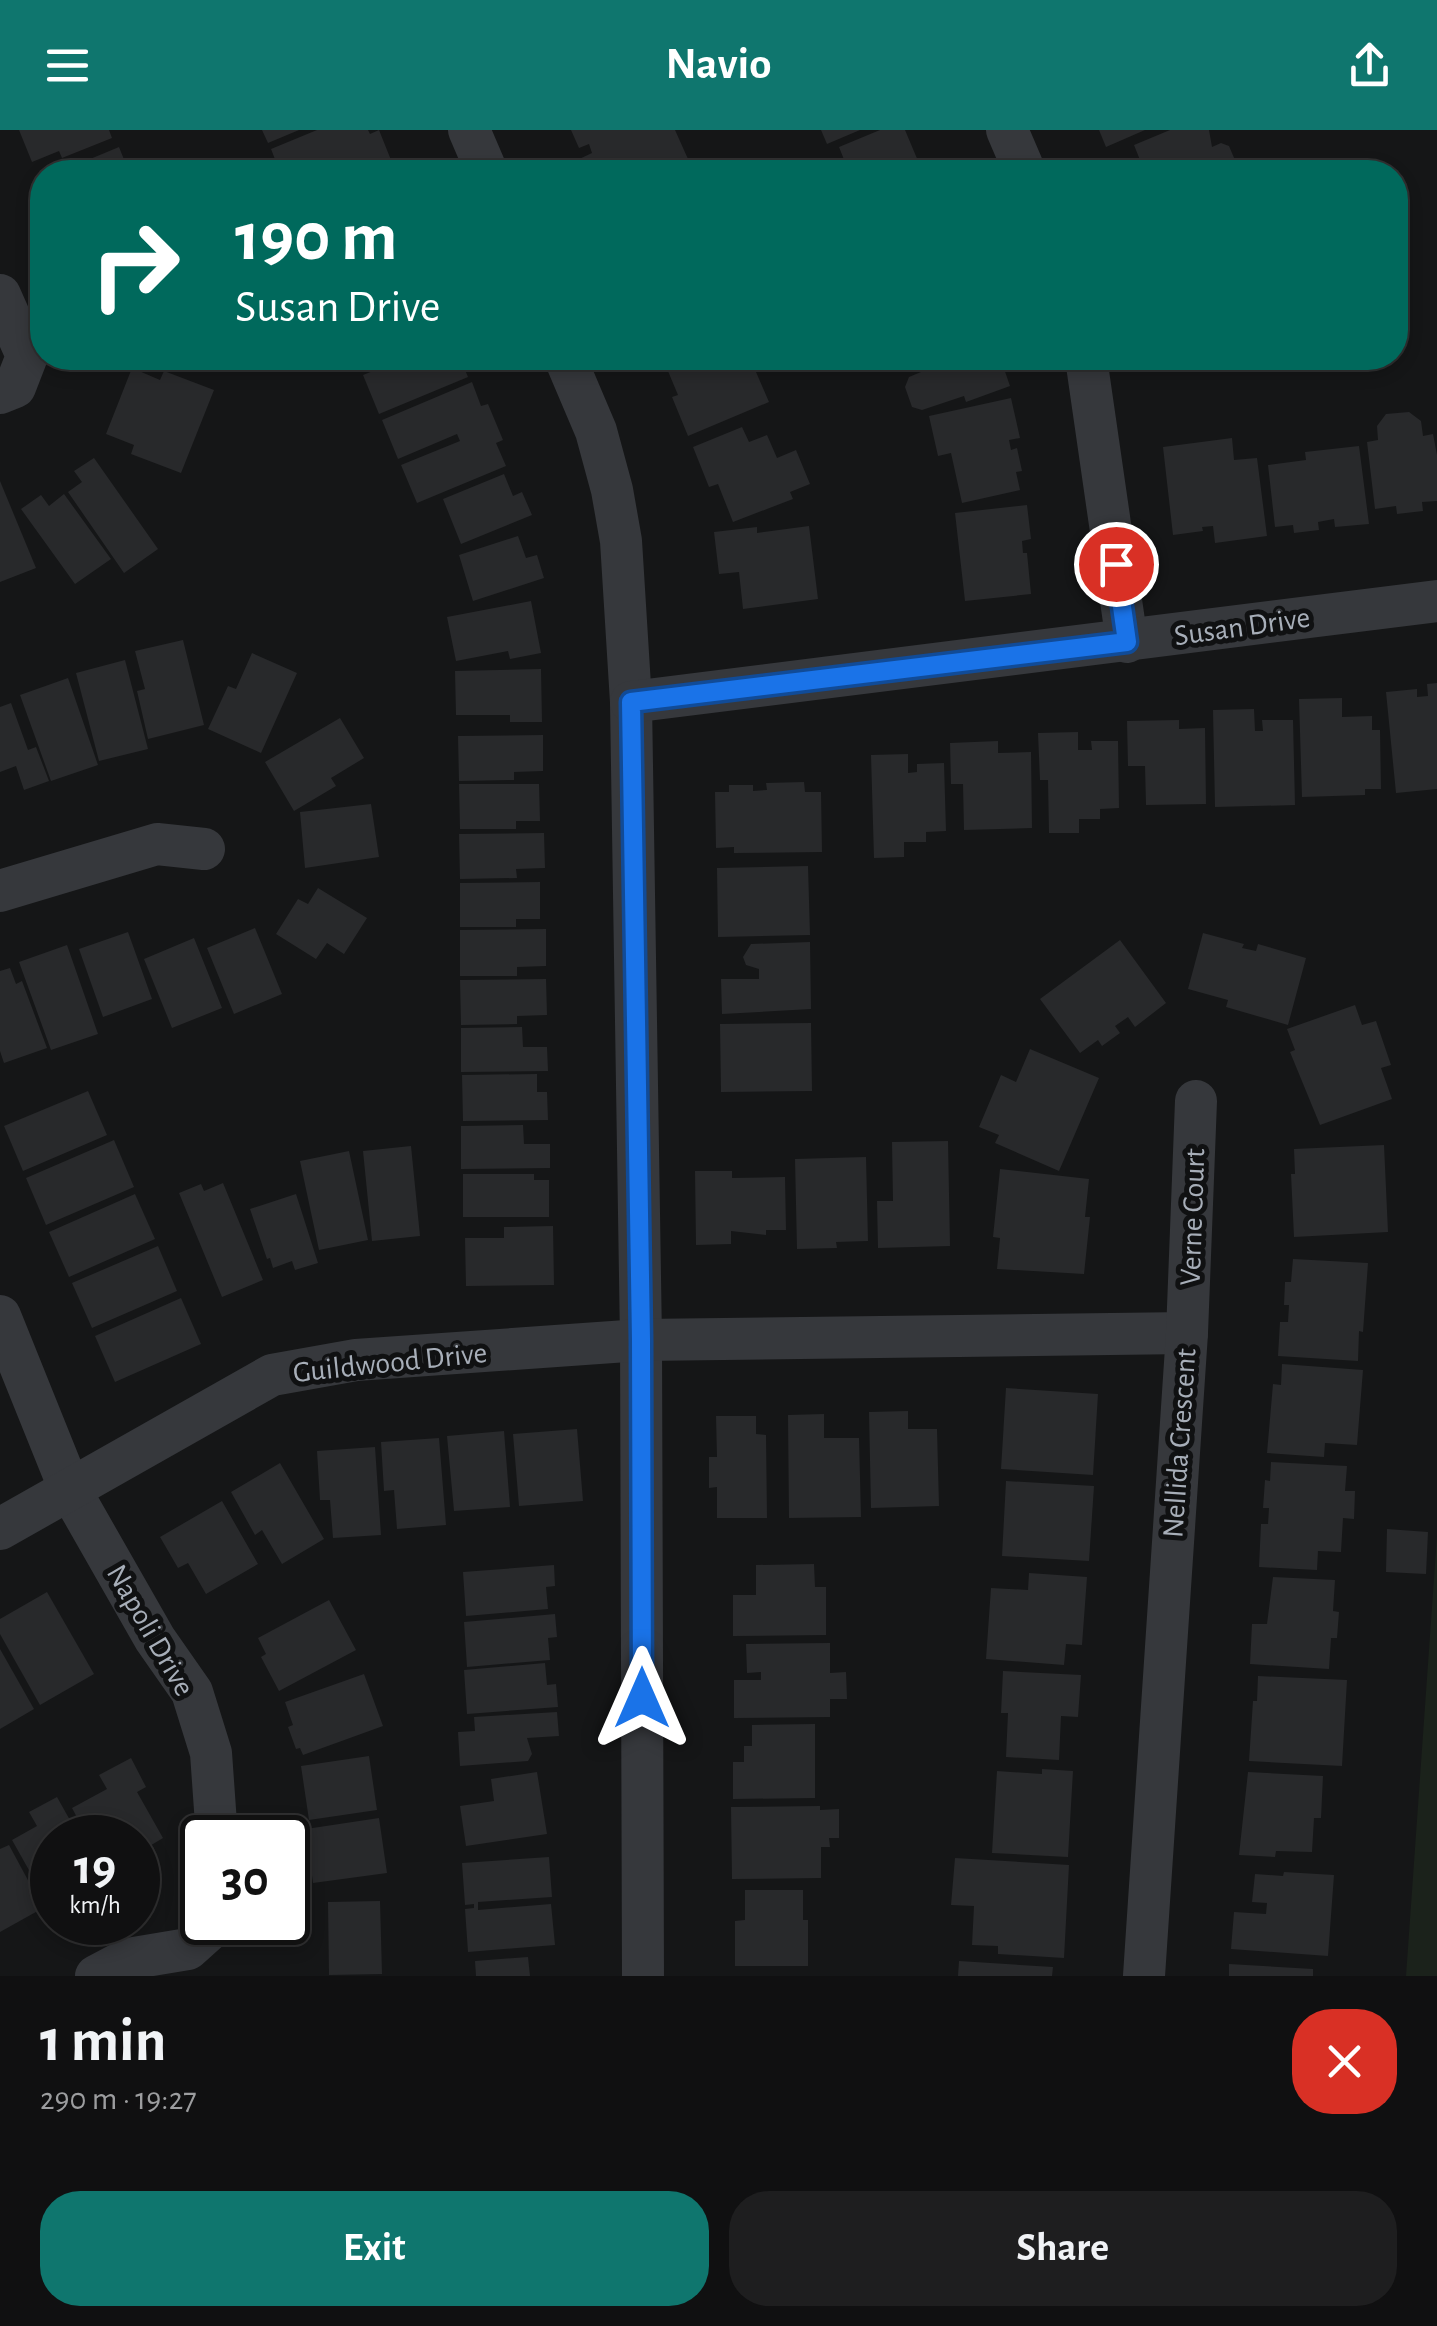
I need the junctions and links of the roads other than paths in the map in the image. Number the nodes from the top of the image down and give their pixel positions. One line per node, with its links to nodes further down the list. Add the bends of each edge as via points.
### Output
1 (469, 130): 3 (street)
2 (1007, 130): 4 (street)
3 (482, 160)
4 (1020, 160)
5 (0, 295): 8 (street, via 27,356 15,387)
6 (570, 370): 11 (street, via 612,490)
7 (1088, 370): 10 (street)
8 (0, 393)
9 (1437, 601): 10 (street, Susan Drive)
10 (1127, 642): 11 (street, Susan Drive)
11 (631, 702): 17 (street)
12 (204, 849): 13 (street, via 157,844)
13 (0, 891)
14 (1196, 1101): 16 (street, Verne Court)
15 (0, 1316): 18 (street, Napoli Drive)
16 (1187, 1334): 17 (street, Nellida Crescent); 24 (street, Nellida Crescent)
17 (641, 1340): 18 (street, Guildwood Drive, via 356,1360 272,1375); 23 (street)
18 (70, 1490): 19 (street, Guildwood Drive); 20 (street, Napoli Drive, via 192,1692 211,1754)
19 (0, 1529)
20 (215, 1815)
21 (193, 1945): 22 (street, via 128,1959)
22 (96, 1976)
23 (643, 1976)
24 (1144, 1976)

